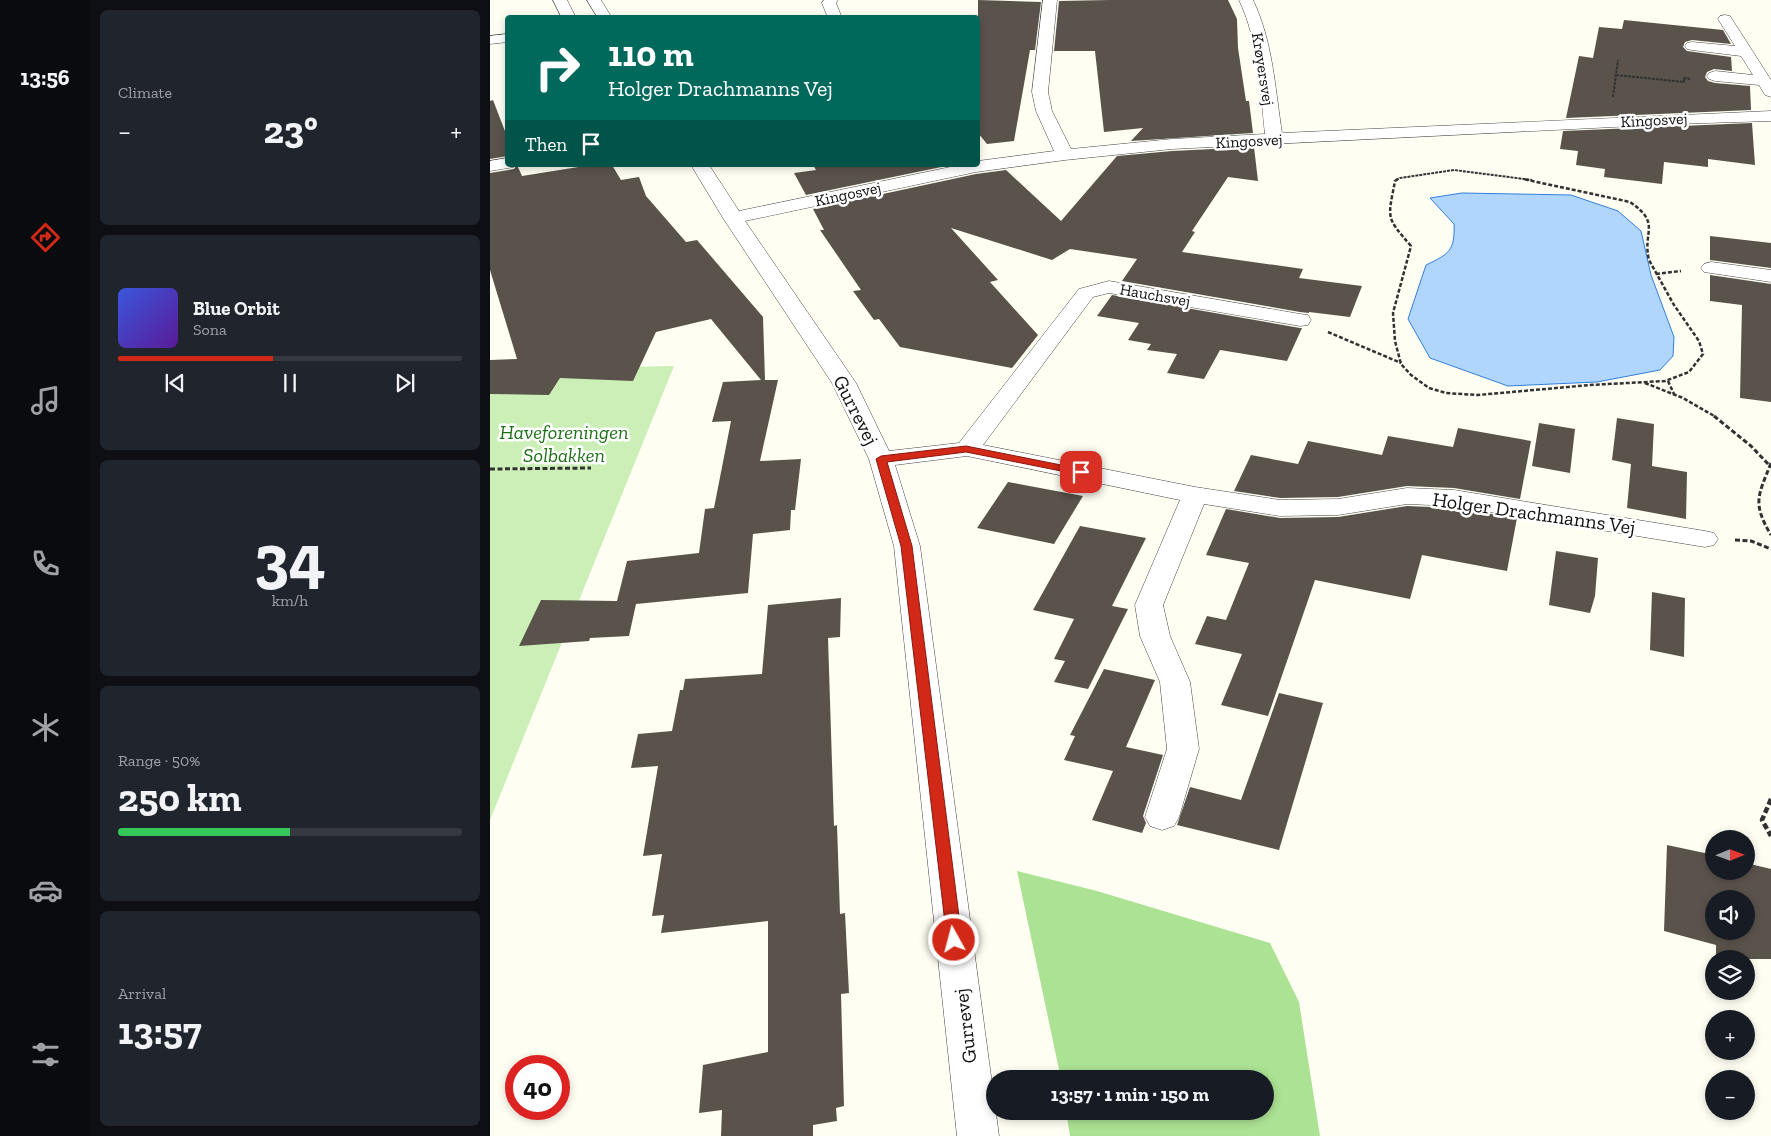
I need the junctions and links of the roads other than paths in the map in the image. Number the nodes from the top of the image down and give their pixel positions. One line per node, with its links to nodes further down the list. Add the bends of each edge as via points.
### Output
1 (560, 0): 6 (street)
2 (594, 0): 7 (street)
3 (831, 0): 8 (street)
4 (1050, 0): 18 (street, via 1040,92 1044,112)
5 (1246, 0): 17 (street, Krøyersvej, via 1260,38)
6 (568, 15)
7 (603, 15)
8 (833, 15)
9 (1725, 19): 13 (street)
10 (505, 38): 11 (street)
11 (490, 40)
12 (1692, 46): 13 (street)
13 (1746, 52): 15 (street)
14 (1715, 76): 15 (street)
15 (1768, 86)
16 (1771, 116): 17 (street, Kingosvej)
17 (1274, 140): 18 (street, Kingosvej, via 1172,144)
18 (1065, 155): 21 (street, Kingosvej)
19 (505, 164): 20 (street)
20 (490, 166)
21 (980, 166)
22 (701, 167): 24 (street, Gurrevej)
23 (976, 167): 24 (street, Kingosvej)
24 (733, 218): 29 (street, Gurrevej, via 844,383)
25 (1711, 268): 26 (street)
26 (1771, 276)
27 (1300, 320): 28 (street, Hauchsvej, via 1109,287 1086,293)
28 (966, 449): 29 (street, Holger Drachmanns Vej); 30 (street, Holger Drachmanns Vej)
29 (881, 459): 33 (street, Gurrevej, via 907,546)
30 (1195, 496): 31 (street, Holger Drachmanns Vej, via 1280,508 1338,506 1407,496 1454,498); 32 (street, via 1149,605 1155,636 1175,682 1183,749)
31 (1705, 539)
32 (1162, 817)
33 (978, 1136)

